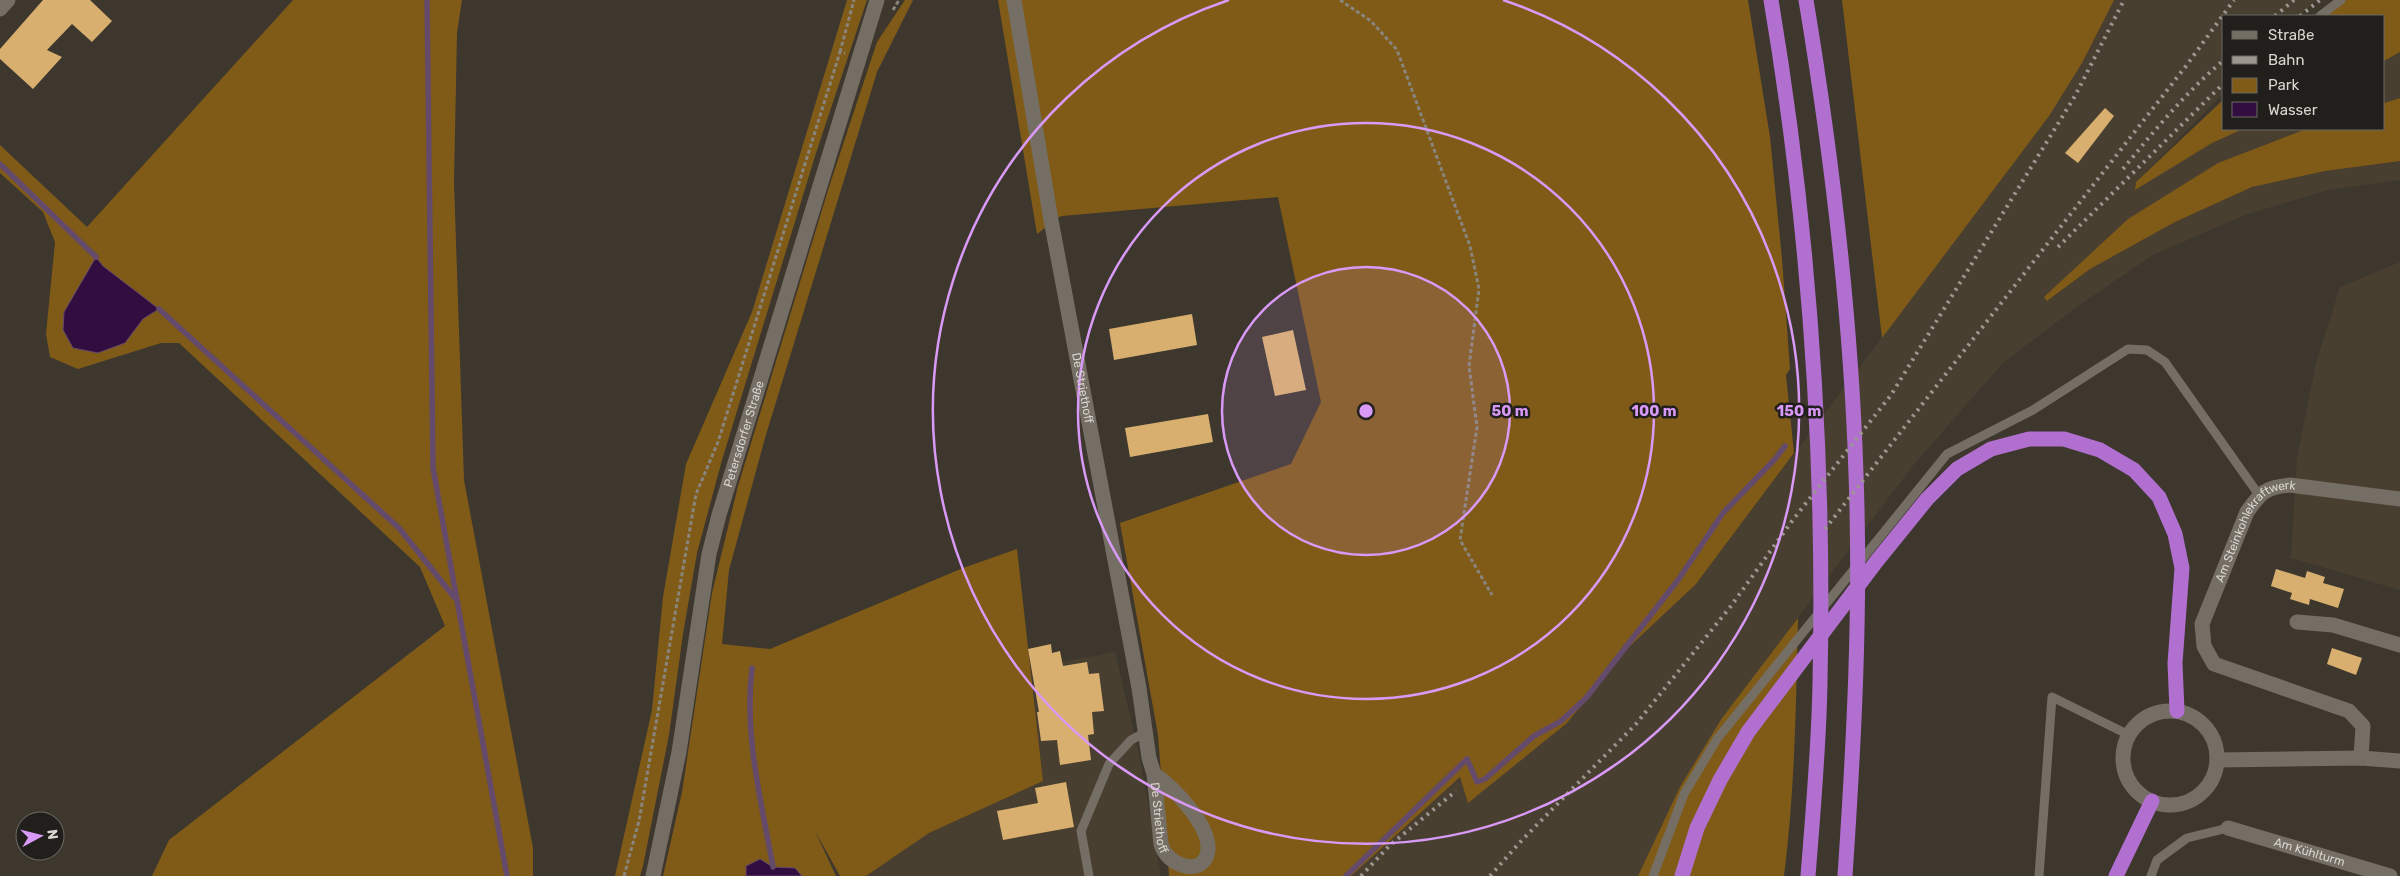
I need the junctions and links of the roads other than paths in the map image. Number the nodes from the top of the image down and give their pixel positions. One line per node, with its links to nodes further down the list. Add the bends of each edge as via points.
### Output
1 (8, 0): 7 (street)
2 (877, 0): 22 (street, Petersdorfer Straße, via 714,534 679,752)
3 (1014, 0): 14 (street, De Striethoff, via 1051,220)
4 (1771, 0): 26 (highway, via 1797,176 1812,344 1821,506 1820,685)
5 (1806, 0): 27 (highway, via 1838,223 1856,473 1858,650)
6 (2341, 0): 8 (lane)
7 (0, 9)
8 (2321, 15)
9 (2259, 495): 10 (street, Am Steinkohlekraftwerk, via 2272,487 2290,485); 16 (street, Am Steinkohlekraftwerk, via 2247,512 2202,624 2204,646 2214,664 2349,711 2363,726); 24 (lane, via 2165,362 2147,350 2128,349 2033,410 1948,454 1717,739 1684,794)
10 (2400, 499)
11 (2297, 622): 12 (street, via 2333,625)
12 (2400, 646)
13 (2177, 711): 15 (street, via 2149,716); 17 (street, via 2190,715 2210,734); 25 (highway, via 2175,663 2182,568 2175,534 2159,497 2134,470 2100,450 2064,439 2029,439 1991,450 1957,469 1927,500 1876,562 1748,732 1697,828)
14 (1146, 732): 19 (street, De Striethoff); 23 (lane, via 1131,740 1109,764 1081,831)
15 (2129, 735): 20 (street, via 2124,750 2124,766 2139,793); 28 (lane, via 2052,697)
16 (2361, 758): 17 (street); 18 (street)
17 (2217, 760): 20 (street, via 2210,781 2195,797 2182,803)
18 (2400, 761)
19 (1154, 774): 19 (street, De Striethoff, via 1164,855 1174,866 1188,870 1199,866 1207,856 1205,831 1168,783)
20 (2152, 801): 29 (highway)
21 (2228, 828): 30 (lane, via 2187,838 2157,860); 31 (street, Am Kühlturm)
22 (652, 876)
23 (1090, 876)
24 (1653, 876)
25 (1682, 876)
26 (1808, 876)
27 (1845, 876)
28 (2039, 876)
29 (2116, 876)
30 (2151, 876)
31 (2390, 876)

